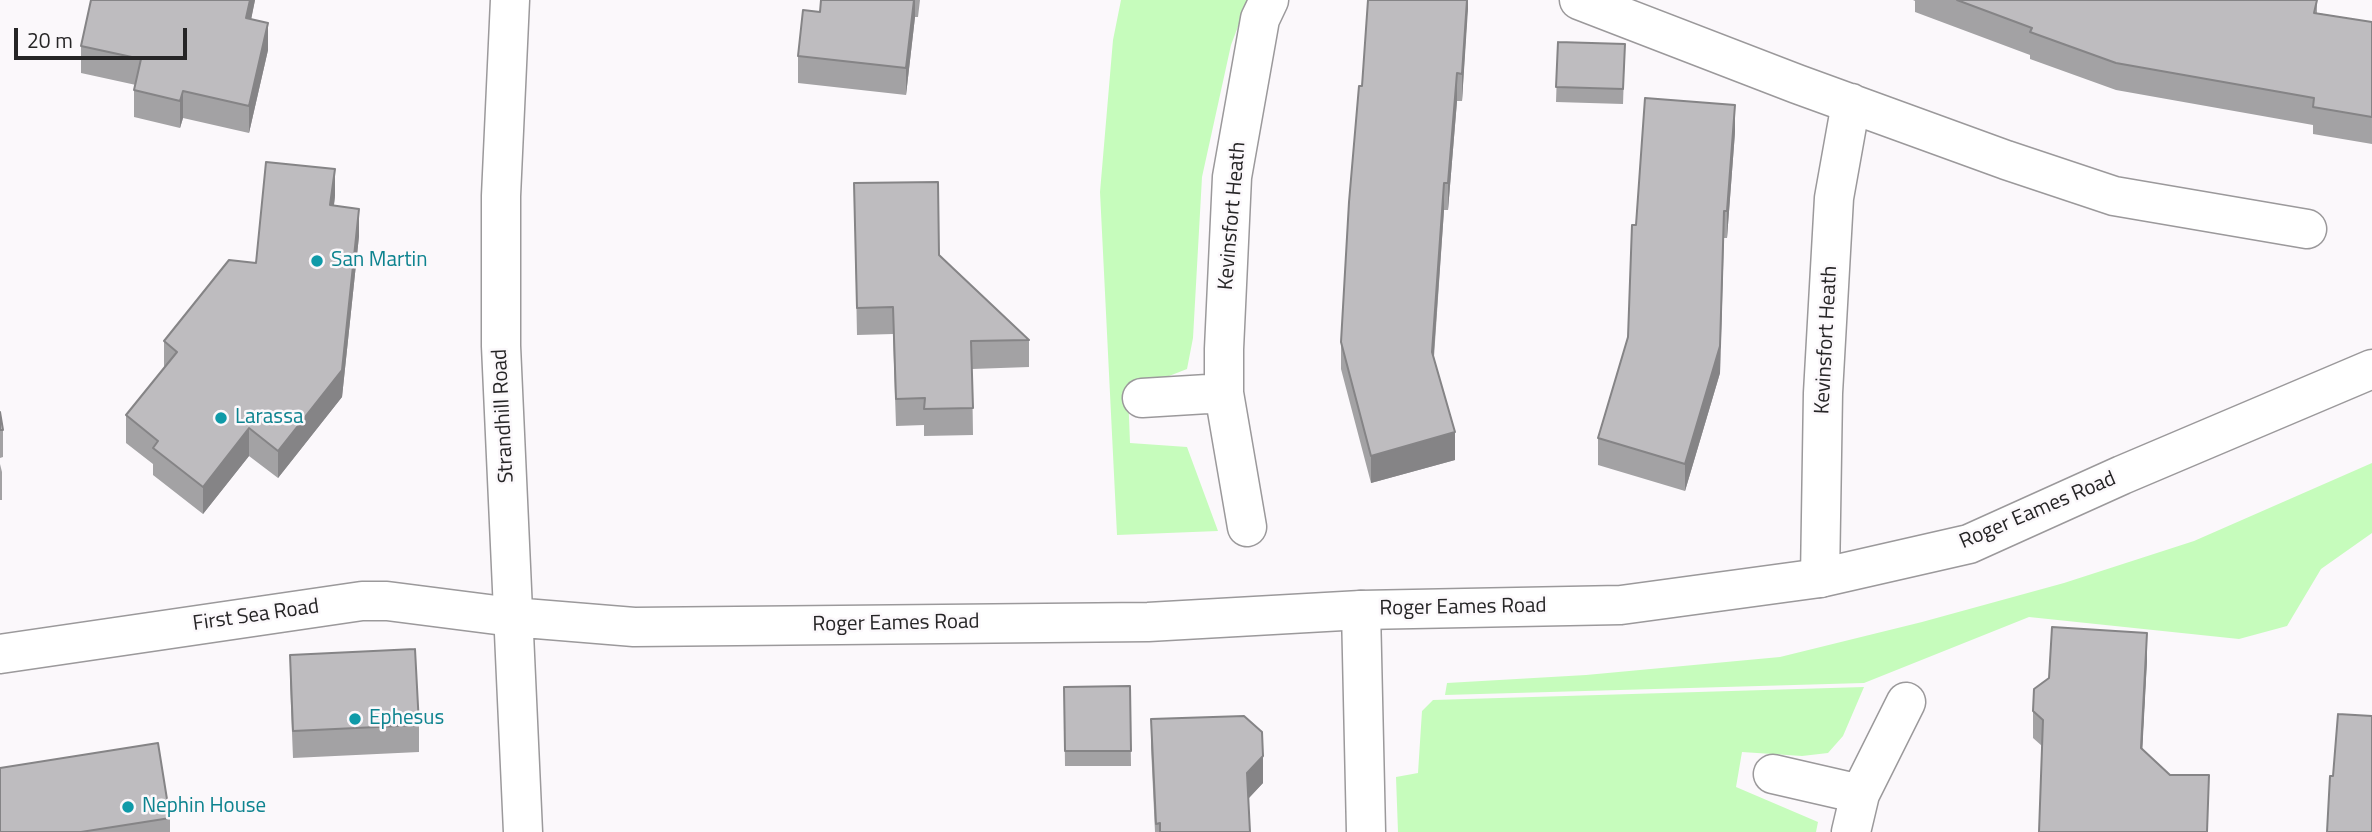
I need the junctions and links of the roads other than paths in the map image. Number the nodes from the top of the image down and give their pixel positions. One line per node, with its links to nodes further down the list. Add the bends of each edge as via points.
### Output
1 (510, 0): 12 (street, Strandhill Road, via 501,197 501,346)
2 (1269, 0): 7 (street, Kevinsfort Heath, via 1260,19 1232,177)
3 (1578, 0): 4 (street)
4 (1851, 103): 5 (street, via 2114,196); 10 (street, Kevinsfort Heath, via 1834,198 1823,393)
5 (2306, 229)
6 (2372, 369): 10 (street, Roger Eames Road, via 1969,544)
7 (1224, 393): 8 (street); 9 (street, Kevinsfort Heath)
8 (1142, 398)
9 (1247, 527)
10 (1820, 578): 11 (street, Roger Eames Road, via 1621,604)
11 (1361, 610): 12 (street, Roger Eames Road, via 1147,622 648,626); 18 (street)
12 (512, 617): 13 (street, First Sea Road, via 362,601); 17 (street, Strandhill Road)
13 (0, 654)
14 (1906, 702): 16 (street)
15 (1773, 774): 16 (street)
16 (1860, 794): 19 (street)
17 (523, 832)
18 (1366, 832)
19 (1851, 832)

